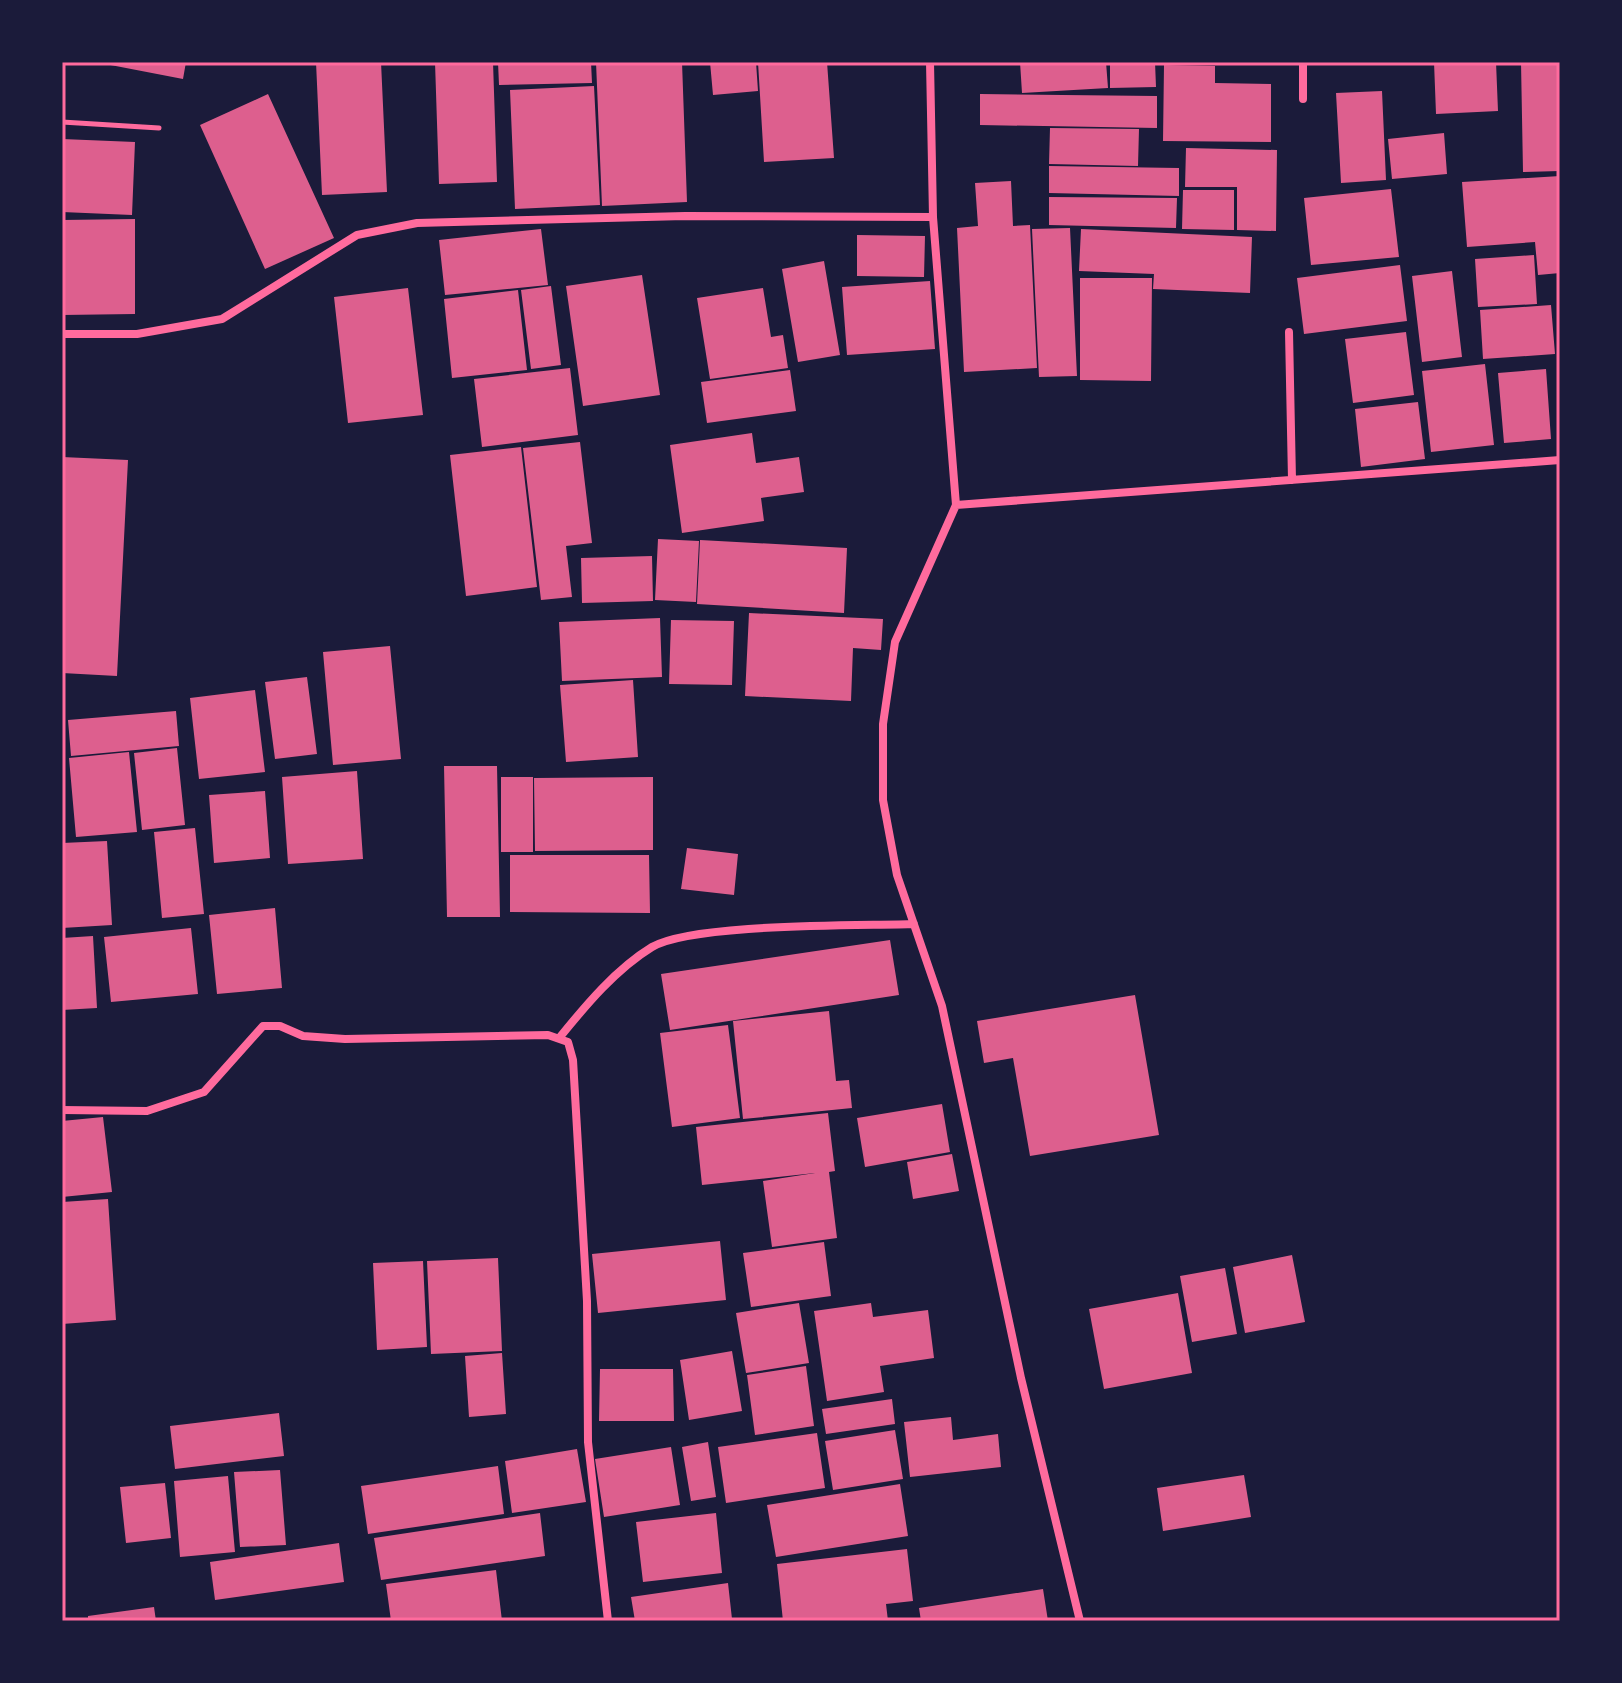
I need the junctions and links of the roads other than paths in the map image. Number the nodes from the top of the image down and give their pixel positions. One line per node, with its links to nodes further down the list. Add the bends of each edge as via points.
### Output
1 (930, 62): 4 (street)
2 (1303, 62): 3 (street)
3 (1303, 99)
4 (933, 217): 6 (street, via 417,223 357,235 222,319 137,334); 9 (street)
5 (1289, 332): 8 (street)
6 (62, 334)
7 (1560, 460): 8 (street)
8 (1292, 480): 9 (street)
9 (956, 505): 10 (street, via 895,642 883,724 883,800 897,875)
10 (914, 924): 11 (street, via 718,932 655,945 627,966); 14 (street, via 942,1006 1021,1378)
11 (560, 1037): 12 (street, via 345,1039 263,1026 204,1092 147,1111); 13 (street, via 568,1042 573,1060 587,1301 588,1442)
12 (62, 1110)
13 (608, 1621)
14 (1080, 1621)

